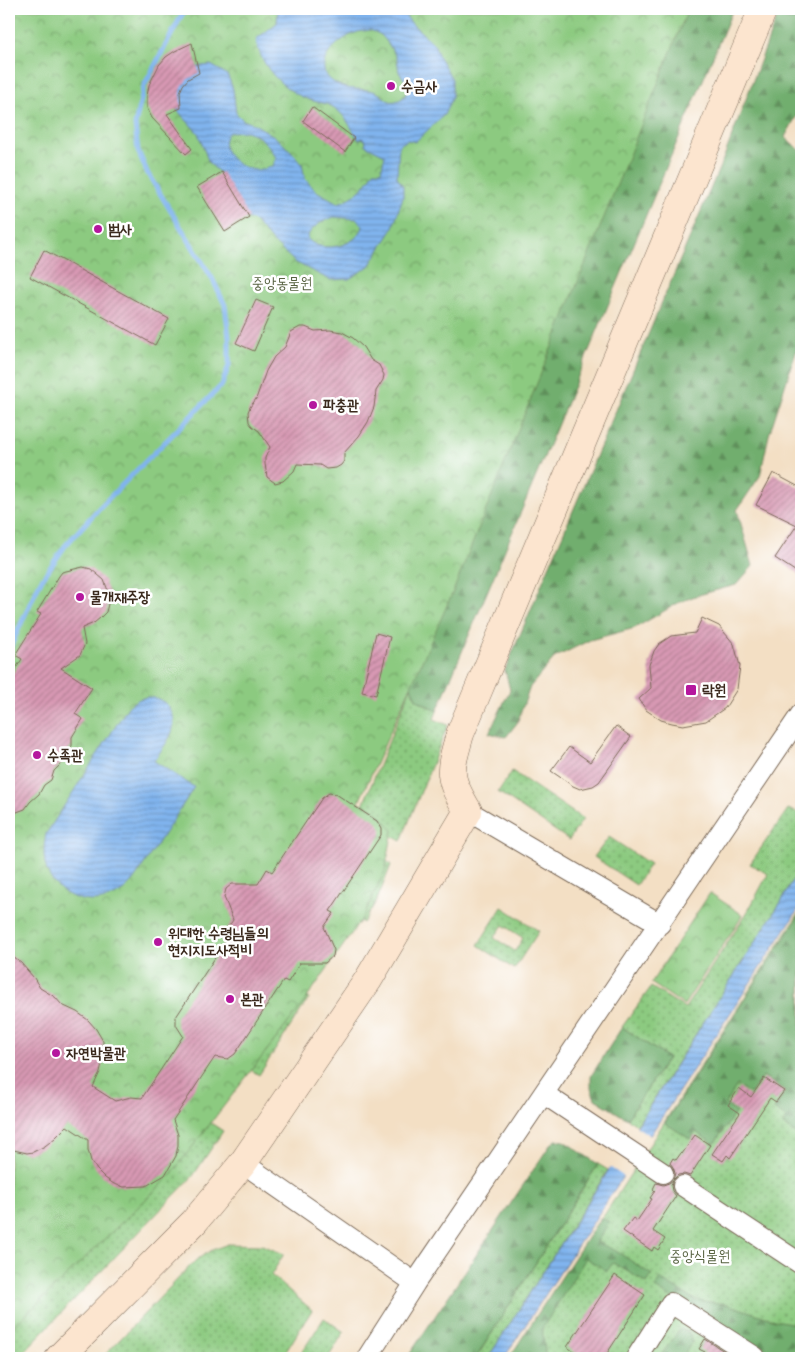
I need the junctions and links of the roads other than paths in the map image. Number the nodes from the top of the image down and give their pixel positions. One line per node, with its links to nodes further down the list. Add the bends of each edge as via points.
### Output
1 (763, 9): 3 (street, via 460,734 451,768 454,788)
2 (801, 714): 4 (street)
3 (468, 811): 4 (street); 6 (street, via 368,980)
4 (660, 924): 5 (street)
5 (544, 1094): 7 (street); 10 (street)
6 (243, 1163): 10 (street); 11 (street, via 194,1222)
7 (663, 1173)
8 (683, 1186): 9 (street)
9 (801, 1264)
10 (415, 1283): 12 (street)
11 (59, 1358)
12 (367, 1358)
13 (636, 1358): 14 (street, via 671,1304)
14 (754, 1358)

